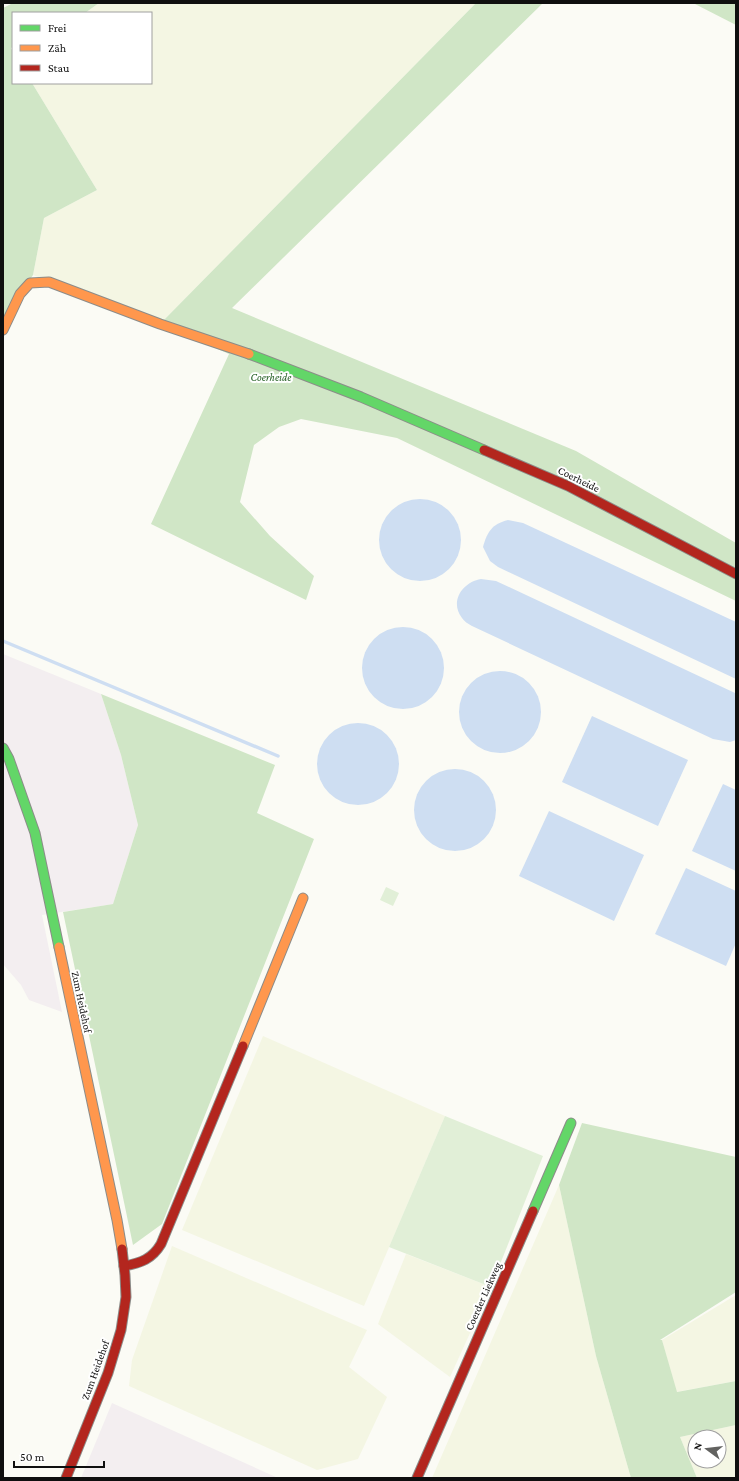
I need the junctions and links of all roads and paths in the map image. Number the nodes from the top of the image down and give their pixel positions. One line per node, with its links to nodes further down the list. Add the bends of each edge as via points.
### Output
1 (3, 330): 2 (street, Coerheide, via 20,294 30,283 49,282 361,397 568,486)
2 (736, 574)
3 (3, 748): 6 (street, Zum Heidehof, via 35,833 117,1220)
4 (303, 898): 6 (street, via 165,1237 154,1255 144,1262)
5 (571, 1123): 8 (street, Coerder Liekweg)
6 (124, 1266): 7 (street, Zum Heidehof, via 125,1309 120,1334)
7 (66, 1478)
8 (417, 1478)

